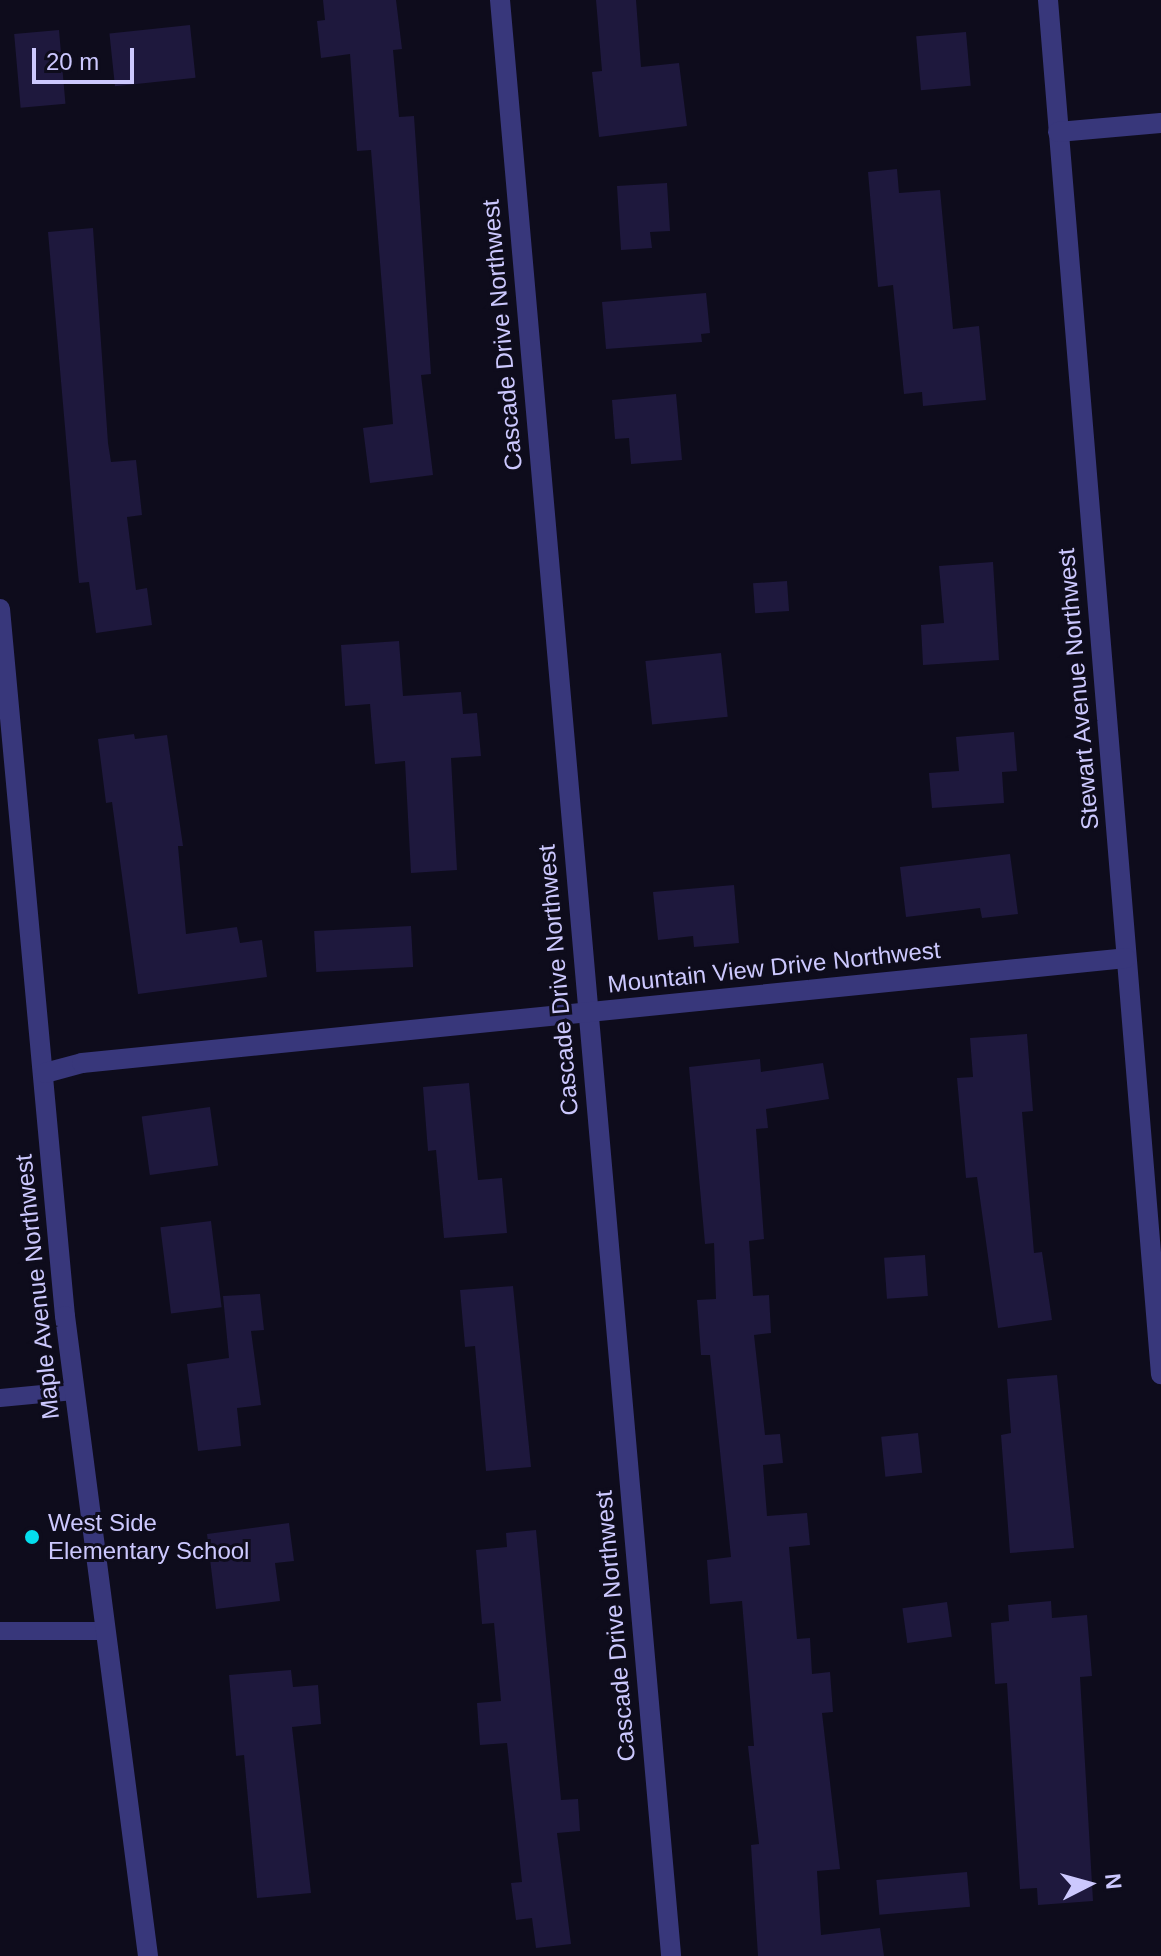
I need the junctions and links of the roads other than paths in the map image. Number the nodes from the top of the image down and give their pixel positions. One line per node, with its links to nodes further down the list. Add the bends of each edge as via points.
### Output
1 (500, 0): 7 (street, Cascade Drive Northwest)
2 (1048, 0): 4 (street, Stewart Avenue Northwest)
3 (1161, 123): 4 (street)
4 (1058, 132): 6 (street, Stewart Avenue Northwest)
5 (0, 609): 8 (street, Maple Avenue Northwest)
6 (1126, 958): 7 (street, Mountain View Drive Northwest); 9 (street, Stewart Avenue Northwest)
7 (586, 1012): 8 (street, Mountain View Drive Northwest, via 82,1063); 15 (street, Cascade Drive Northwest)
8 (45, 1073): 10 (street, Maple Avenue Northwest, via 44,1117)
9 (1161, 1374)
10 (74, 1391): 11 (lane); 13 (street, Maple Avenue Northwest)
11 (0, 1398)
12 (0, 1631): 13 (lane)
13 (102, 1631): 14 (street, Maple Avenue Northwest)
14 (148, 1956)
15 (671, 1956)

